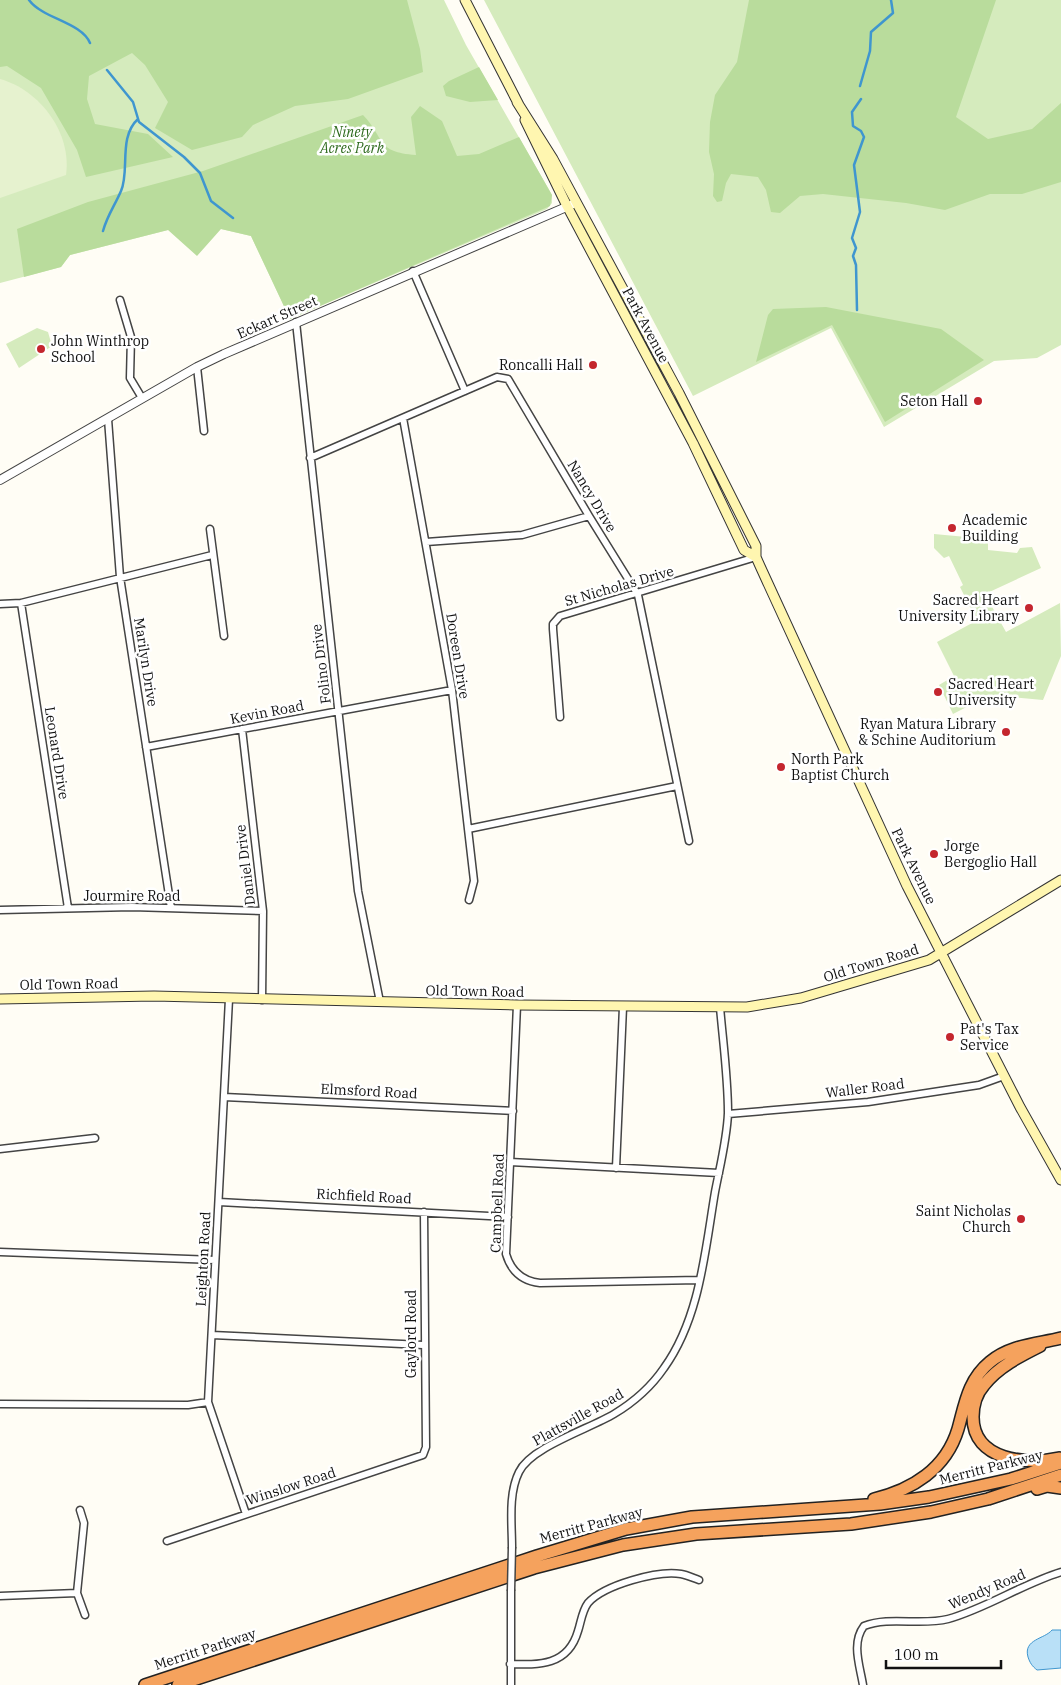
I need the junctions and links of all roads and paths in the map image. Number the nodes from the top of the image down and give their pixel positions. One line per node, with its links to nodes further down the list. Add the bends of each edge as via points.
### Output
1 (464, 0): 2 (main road, Park Avenue)
2 (517, 102): 3 (main road, Park Avenue); 4 (main road, Park Avenue)
3 (576, 202): 4 (street, Eckart Street); 10 (main road, Park Avenue)
4 (567, 206): 5 (street, Eckart Street); 12 (main road, Park Avenue)
5 (414, 271): 7 (street, Eckart Street); 9 (street)
6 (120, 300): 11 (street, via 131,337 130,378)
7 (296, 322): 8 (street, Eckart Street); 16 (street, Folino Drive)
8 (197, 367): 11 (street, Eckart Street); 15 (street)
9 (465, 391): 13 (street, Nancy Drive); 18 (street, Nancy Drive, via 497,377 508,379)
10 (679, 393): 12 (main road); 22 (main road, Park Avenue, via 756,546)
11 (142, 398): 14 (street, Eckart Street)
12 (671, 401): 22 (main road, Park Avenue, via 744,550)
13 (404, 418): 16 (street, Nancy Drive); 20 (street, Doreen Drive)
14 (108, 419): 17 (street, Eckart Street); 23 (street, Marilyn Drive)
15 (204, 431)
16 (310, 458): 29 (street, Folino Drive)
17 (0, 480)
18 (589, 516): 20 (street, via 522,536); 24 (street, Nancy Drive)
19 (210, 529): 21 (street)
20 (426, 542): 28 (street, Doreen Drive)
21 (212, 555): 23 (street); 27 (street)
22 (756, 557): 24 (street, St Nicholas Drive); 42 (main road, Park Avenue, via 884,837)
23 (120, 577): 25 (street); 32 (street, Marilyn Drive)
24 (638, 595): 30 (street, St Nicholas Drive, via 565,614 554,624); 33 (street, Nancy Drive)
25 (21, 603): 26 (street); 38 (street, Leonard Drive)
26 (0, 604)
27 (224, 636)
28 (452, 690): 29 (street, Kevin Road); 34 (street, Doreen Drive)
29 (339, 711): 31 (street, Kevin Road); 46 (street, Folino Drive, via 358,891)
30 (560, 717)
31 (242, 729): 32 (street, Kevin Road); 41 (street, Daniel Drive)
32 (146, 747): 39 (street, Marilyn Drive)
33 (677, 786): 34 (street); 35 (street, Nancy Drive)
34 (468, 829): 37 (street, Doreen Drive, via 474,881)
35 (689, 841)
36 (1061, 880): 42 (main road, Old Town Road)
37 (469, 900)
38 (68, 908): 39 (street, Jourmire Road); 40 (street, Jourmire Road)
39 (171, 908): 41 (street, Jourmire Road)
40 (0, 910)
41 (263, 911): 45 (street, Daniel Drive)
42 (941, 953): 49 (main road, Old Town Road, via 929,960 801,998); 50 (main road, Park Avenue)
43 (0, 999): 44 (main road, Old Town Road, via 145,996)
44 (229, 999): 45 (main road, Old Town Road); 51 (street, Leighton Road)
45 (262, 1000): 46 (main road, Old Town Road)
46 (380, 1002): 47 (main road, Old Town Road)
47 (517, 1005): 48 (main road, Old Town Road); 52 (street, Campbell Road)
48 (623, 1007): 49 (main road, Old Town Road); 57 (street)
49 (720, 1007): 53 (street, Plattsville Road)
50 (1004, 1076): 53 (street, Waller Road, via 980,1085 868,1102); 59 (main road, Park Avenue)
51 (224, 1097): 52 (street, Elmsford Road); 60 (street, Leighton Road)
52 (512, 1111): 56 (street, Campbell Road)
53 (728, 1114): 58 (street, Plattsville Road)
54 (95, 1138): 55 (street)
55 (0, 1148)
56 (510, 1162): 57 (street); 62 (street, Campbell Road)
57 (616, 1168): 58 (street)
58 (718, 1174): 65 (street, Plattsville Road)
59 (1061, 1180)
60 (219, 1202): 61 (street, Richfield Road); 64 (street, Leighton Road)
61 (424, 1212): 62 (street, Richfield Road); 68 (street, Gaylord Road)
62 (508, 1217): 65 (street, Campbell Road, via 508,1260 518,1275 532,1282)
63 (0, 1252): 64 (street)
64 (215, 1260): 66 (street, Leighton Road)
65 (699, 1280): 86 (street, Plattsville Road, bridge, via 684,1333 653,1383 631,1404 547,1447 532,1456 519,1471 514,1487)
66 (212, 1335): 68 (street); 69 (street, Leighton Road)
67 (1056, 1339): 72 (highway, via 1001,1368 990,1378 975,1400 973,1419 978,1438 1002,1456 1032,1462); 77 (highway, via 1008,1351 982,1369 967,1393 958,1430 947,1453 920,1481 902,1491)
68 (423, 1345): 71 (street, Gaylord Road, via 426,1447)
69 (208, 1402): 70 (street, via 188,1405); 79 (street, Leighton Road)
70 (0, 1404)
71 (423, 1455): 79 (street, Winslow Road)
72 (1061, 1457)
73 (1061, 1463): 77 (highway, Merritt Parkway, via 964,1491)
74 (1061, 1475): 76 (highway, Merritt Parkway)
75 (1061, 1488): 76 (highway, via 1047,1486)
76 (988, 1499): 88 (highway, Merritt Parkway, via 931,1512 851,1524 696,1534 623,1545 534,1568)
77 (846, 1506): 87 (highway, Merritt Parkway, via 692,1517 626,1529)
78 (80, 1510): 83 (street, via 84,1523)
79 (246, 1514): 80 (street, Winslow Road)
80 (167, 1541)
81 (1061, 1572): 90 (street, Wendy Road, via 945,1620 876,1622 864,1626 857,1638)
82 (699, 1580): 86 (street, via 680,1574 656,1576 608,1589 589,1602 577,1636 565,1653 540,1664)
83 (77, 1593): 84 (street); 85 (street)
84 (0, 1596)
85 (85, 1615)
86 (510, 1664): 89 (street, Plattsville Road)
87 (145, 1685)
88 (178, 1685)
89 (512, 1685)
90 (863, 1685)

